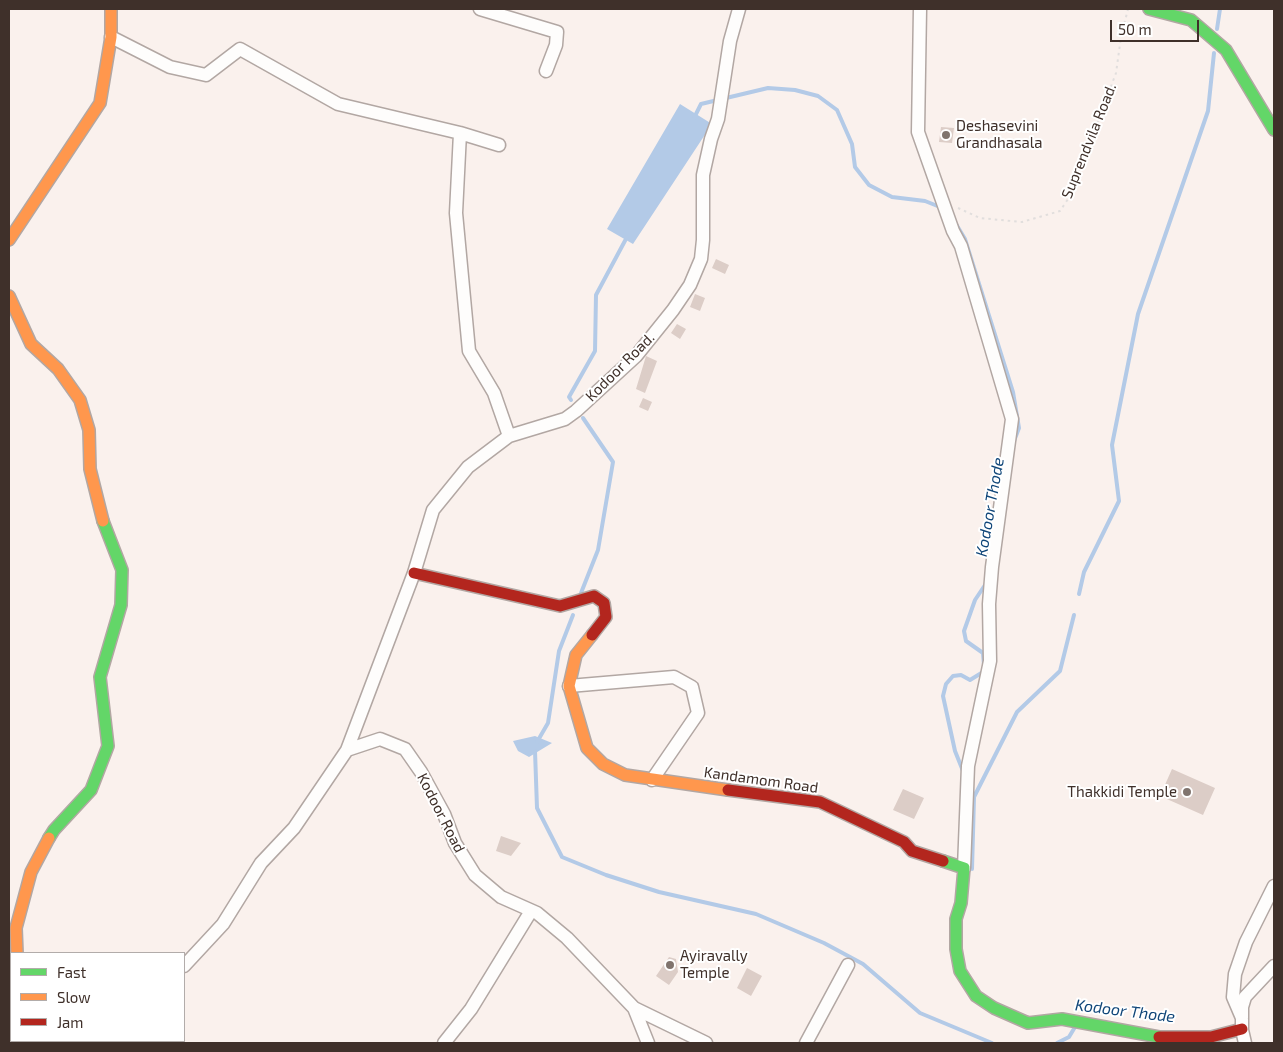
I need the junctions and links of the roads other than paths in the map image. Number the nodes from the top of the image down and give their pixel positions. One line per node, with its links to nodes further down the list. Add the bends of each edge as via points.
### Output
1 (111, 9): 6 (street)
2 (480, 9): 7 (street, via 558,32)
3 (738, 9): 13 (street, Kodoor Road., via 730,41 723,98 703,175 701,259 690,286 636,356 565,420)
4 (920, 9): 18 (street, via 918,132 964,255 1012,425 992,567 990,661 968,766)
5 (1149, 9): 8 (street, via 1191,20 1226,50)
6 (111, 37): 9 (street, via 170,67 206,75 240,50 338,104); 11 (street, via 100,103)
7 (546, 71)
8 (1274, 130)
9 (460, 133): 10 (street); 13 (street, via 456,212 470,351 494,393)
10 (498, 145)
11 (9, 240)
12 (9, 296): 21 (street, via 31,344 58,369 80,400 89,430 90,469 99,510 122,570 121,605 100,678 108,746 91,790 54,830 30,872 16,928)
13 (509, 436): 14 (street, Kodoor Road., via 468,467 433,510)
14 (414, 573): 15 (street, Kandamom Road, via 560,606 594,596 604,603 606,617 576,654); 16 (street)
15 (569, 686): 17 (street, Kandamom Road, via 587,748 603,764 625,775); 17 (street, via 674,677 692,687 698,713)
16 (347, 750): 20 (street, Kodoor Road, via 380,739 405,749 421,772 444,814 455,843 475,876 501,897); 22 (street, via 294,828 261,863 223,924)
17 (652, 780): 18 (street, Kandamom Road, via 820,802 904,842 912,851)
18 (964, 868): 26 (street, via 956,919 960,971 976,996 994,1008 1028,1023 1062,1019 1152,1037 1211,1037)
19 (1274, 886): 26 (street, via 1246,942 1235,974 1233,997)
20 (531, 911): 25 (street, Kodoor Road, via 567,938); 27 (street, via 471,1008)
21 (17, 952)
22 (185, 965)
23 (848, 965): 30 (street)
24 (1274, 966): 26 (street, via 1245,998)
25 (634, 1008): 28 (street, Kodoor Road); 29 (street)
26 (1242, 1023): 31 (street)
27 (444, 1043)
28 (648, 1043)
29 (706, 1043)
30 (806, 1043)
31 (1245, 1043)

